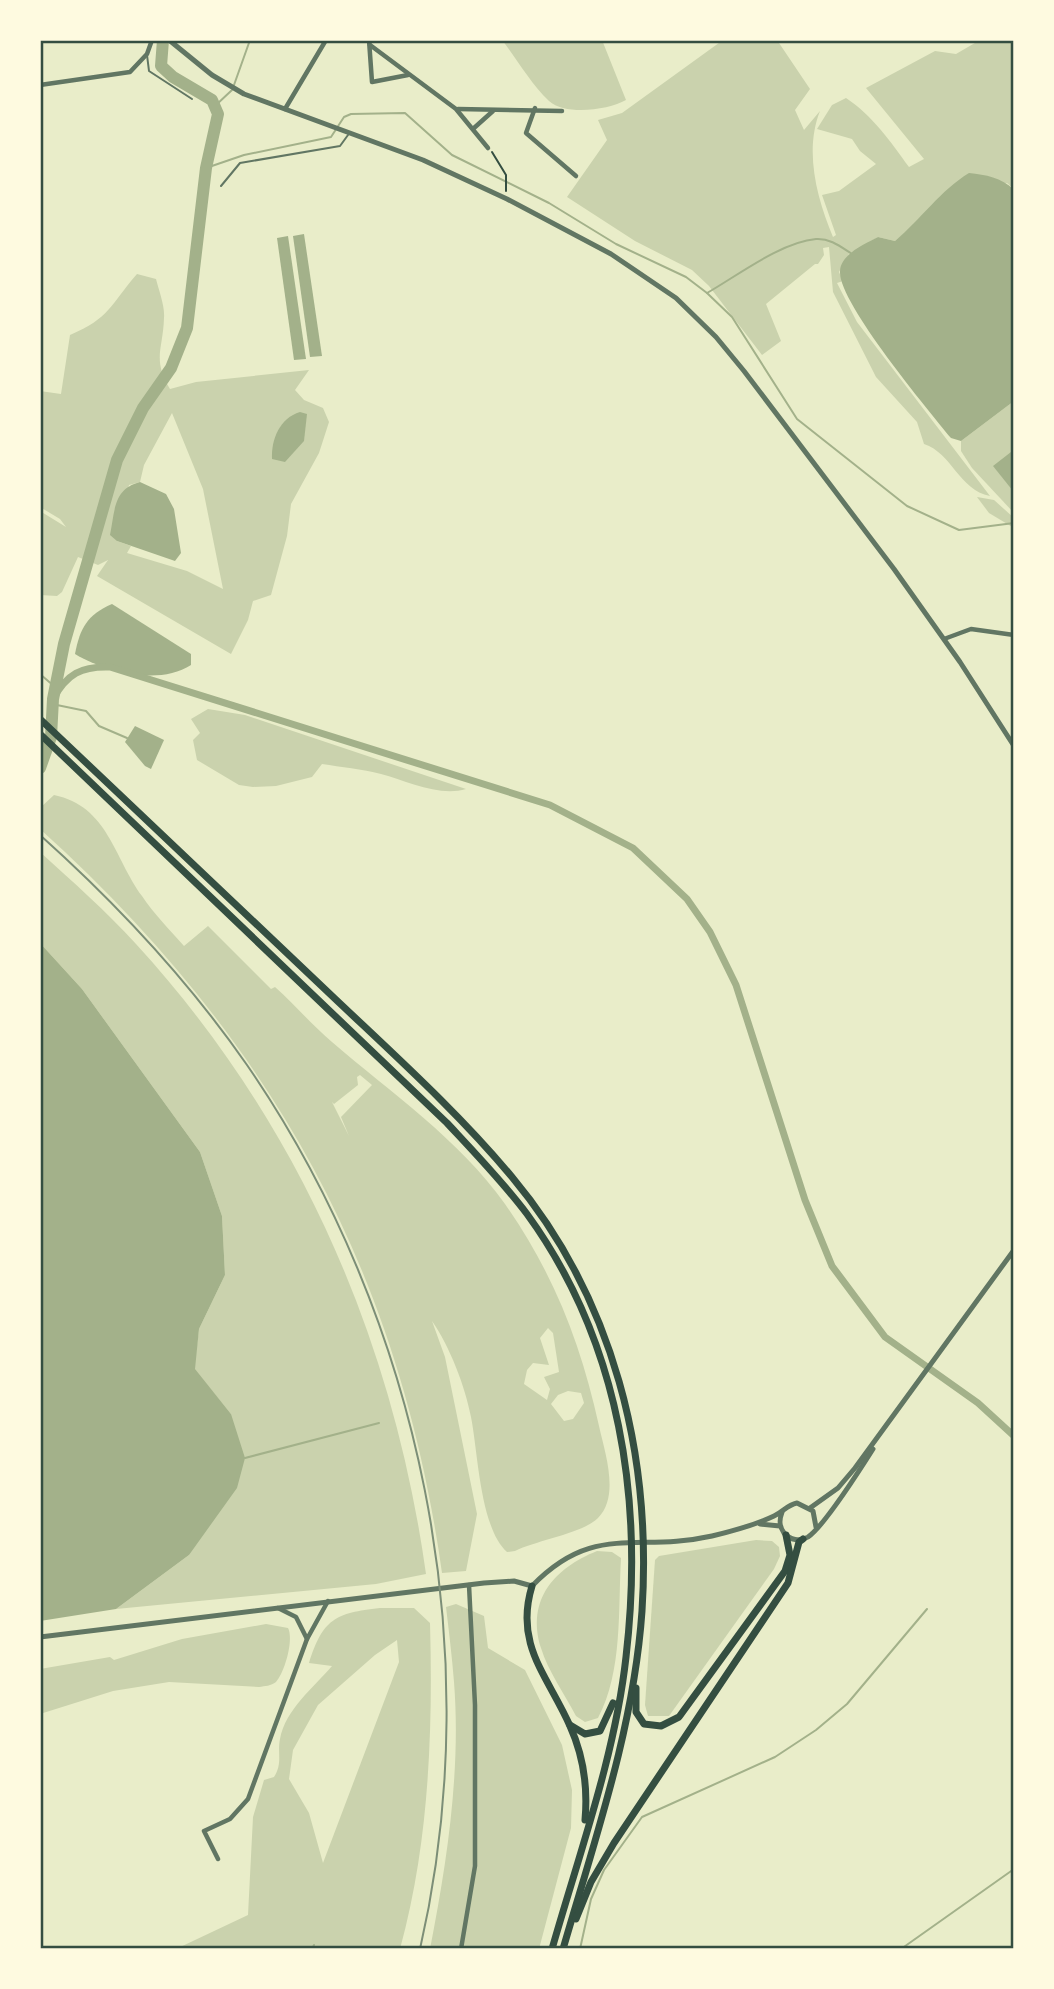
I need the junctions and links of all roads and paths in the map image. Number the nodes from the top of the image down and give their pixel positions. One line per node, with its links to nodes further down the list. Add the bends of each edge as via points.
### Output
1 (152, 40): 5 (street)
2 (169, 40): 11 (street, via 233,87)
3 (326, 40): 11 (street)
4 (370, 42): 6 (street); 6 (street, via 372,82)
5 (147, 54): 7 (street, via 130,72); 8 (lane, via 149,71)
6 (409, 75): 9 (street)
7 (40, 85)
8 (192, 99)
9 (456, 108): 12 (street); 14 (street)
10 (536, 108): 12 (street); 13 (street); 17 (street, via 526,134)
11 (285, 109): 15 (street)
12 (494, 110): 14 (street)
13 (562, 111)
14 (474, 128): 16 (street)
15 (350, 132): 18 (lane, via 340,146 240,163); 19 (street)
16 (488, 148): 19 (path, via 502,163)
17 (576, 176)
18 (221, 186)
19 (508, 199): 21 (street, via 637,270 701,321 747,374)
20 (1014, 635): 21 (street, via 971,629)
21 (944, 639): 24 (street)
22 (40, 719): 40 (highway, via 456,1114 512,1177 561,1245 610,1346 634,1437 644,1531)
23 (40, 734): 41 (highway, via 447,1123 505,1186 550,1250 598,1349 623,1438 632,1528)
24 (1014, 746)
25 (1014, 1250): 26 (street)
26 (890, 1419): 27 (street, via 838,1488); 31 (street, via 841,1497)
27 (810, 1508): 28 (street, via 797,1503); 31 (street)
28 (783, 1511): 29 (street); 30 (street)
29 (753, 1524): 30 (street); 35 (street, via 673,1542 601,1544 576,1551 554,1564)
30 (780, 1526): 32 (street)
31 (816, 1527): 33 (street)
32 (786, 1535): 33 (street); 40 (highway, via 790,1555 785,1572 671,1723 644,1724 636,1712)
33 (803, 1539): 47 (highway, via 788,1583 591,1882)
34 (469, 1585): 35 (street, via 514,1581); 36 (street); 45 (street, via 475,1866)
35 (532, 1586): 42 (highway, via 527,1604 528,1637 538,1669)
36 (328, 1601): 37 (street); 39 (street)
37 (274, 1607): 38 (street); 39 (street, via 296,1617)
38 (40, 1637)
39 (306, 1639): 44 (street, via 248,1799 230,1819 204,1831)
40 (637, 1658): 47 (highway, via 610,1787)
41 (626, 1659): 42 (highway, via 604,1727 592,1735); 43 (highway)
42 (570, 1725): 43 (highway, via 587,1782)
43 (583, 1842): 46 (highway)
44 (218, 1859)
45 (461, 1949)
46 (552, 1949)
47 (564, 1949)

